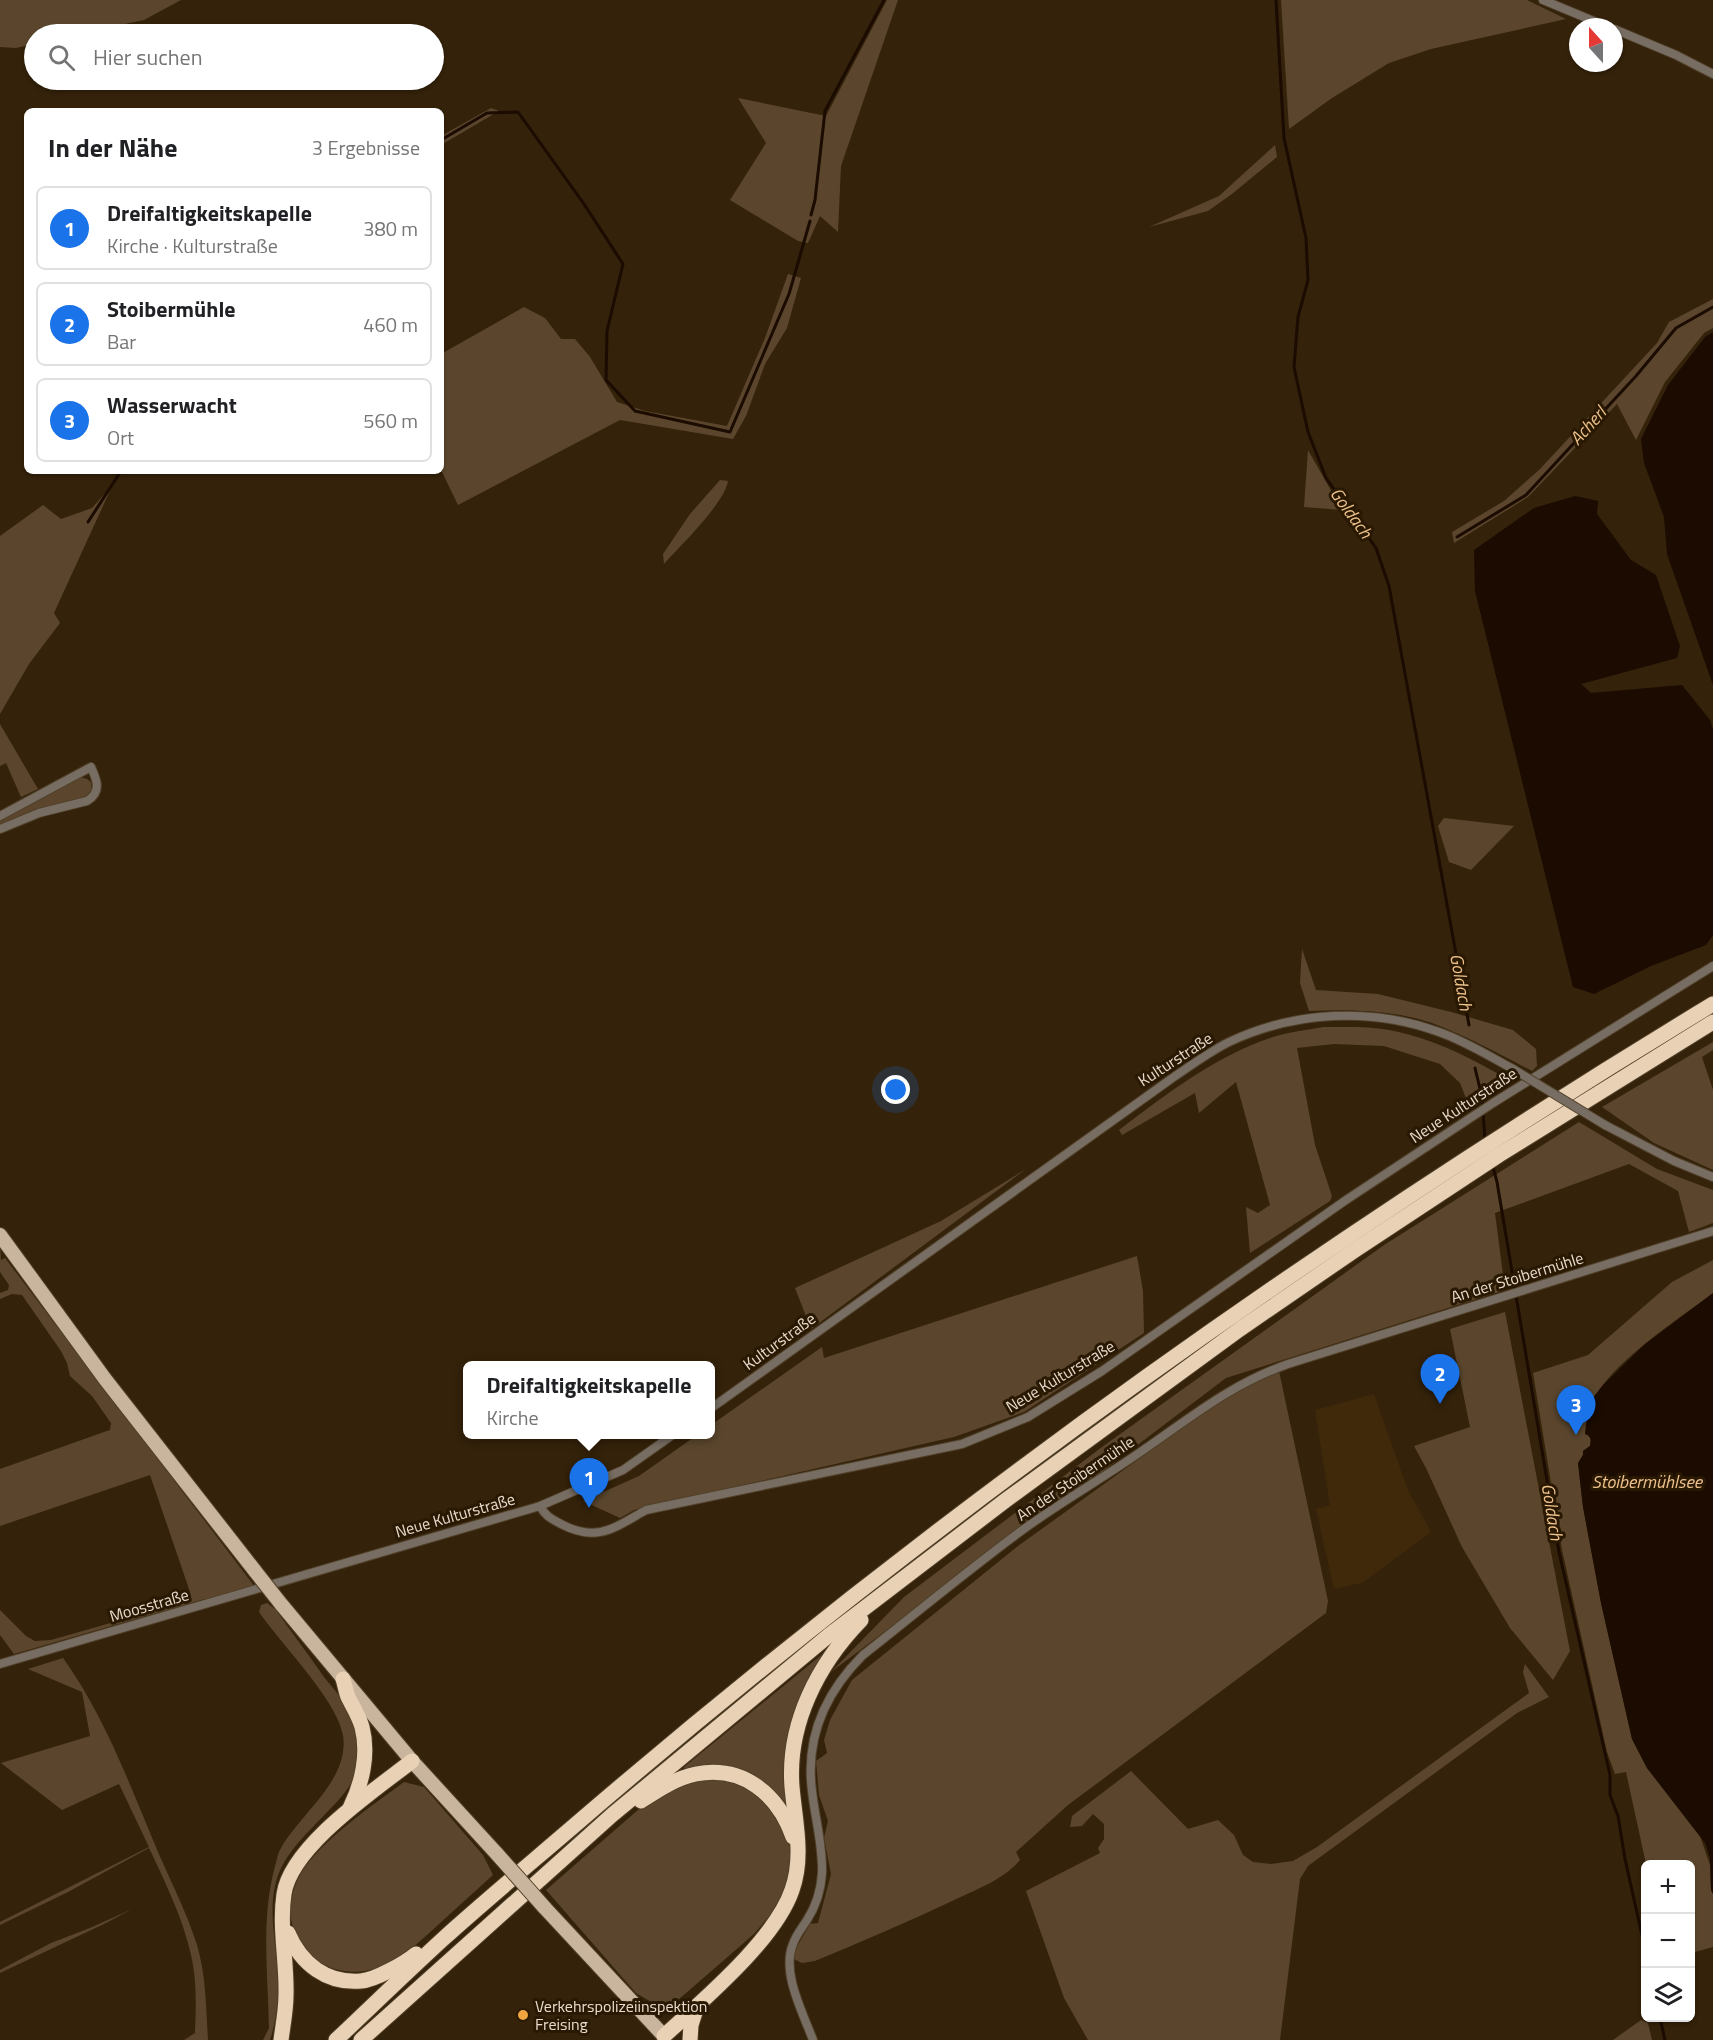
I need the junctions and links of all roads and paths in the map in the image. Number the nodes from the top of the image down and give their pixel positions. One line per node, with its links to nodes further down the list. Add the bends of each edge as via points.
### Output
1 (1543, 0): 2 (street)
2 (1586, 18)
3 (1623, 34): 4 (street)
4 (1713, 74)
5 (0, 816): 6 (street, via 91,767 97,782 92,798)
6 (0, 829)
7 (1713, 966): 15 (street, Neue Kulturstraße, via 1473,1116 1029,1417 962,1444 645,1510 599,1533 575,1531 545,1515)
8 (1713, 1004): 25 (highway, via 1345,1237 975,1502 679,1735)
9 (1713, 1022): 17 (highway, via 1499,1155 1240,1329)
10 (1713, 1178): 13 (street, Kulturstraße, bridge, via 1605,1125 1513,1069 1441,1033 1376,1017 1299,1019 1247,1034 1210,1053)
11 (1713, 1231): 32 (street, An der Stoibermühle, via 1259,1375 1233,1388 1022,1531 863,1655 844,1674 826,1704 811,1752 811,1789 822,1874 817,1899 794,1940 789,1958 794,1986)
12 (0, 1235): 19 (main road, bridge, via 105,1379)
13 (715, 1406)
14 (667, 1439): 15 (street, via 623,1470)
15 (540, 1506): 16 (street, Neue Kulturstraße)
16 (306, 1576): 18 (street, Moosstraße)
17 (903, 1579): 22 (highway); 23 (highway, via 894,1595 838,1644 802,1710 792,1785)
18 (0, 1664)
19 (343, 1679): 20 (main road); 21 (highway, via 362,1726 365,1756 358,1792)
20 (412, 1761): 21 (highway); 27 (main road, bridge)
21 (348, 1811): 24 (highway, via 312,1844 296,1866 284,1892)
22 (612, 1815): 23 (highway, via 683,1778 708,1773 732,1775 756,1785 769,1796 782,1812); 30 (highway)
23 (797, 1848): 26 (highway, via 792,1892 774,1924)
24 (284, 1923): 25 (highway, via 295,1949 312,1968 336,1979 363,1981 405,1963 428,1944); 28 (highway, via 286,1996)
25 (444, 1938): 29 (highway)
26 (697, 2006): 27 (highway); 31 (highway)
27 (664, 2036)
28 (280, 2040)
29 (336, 2040)
30 (361, 2040)
31 (690, 2040)
32 (813, 2040)

